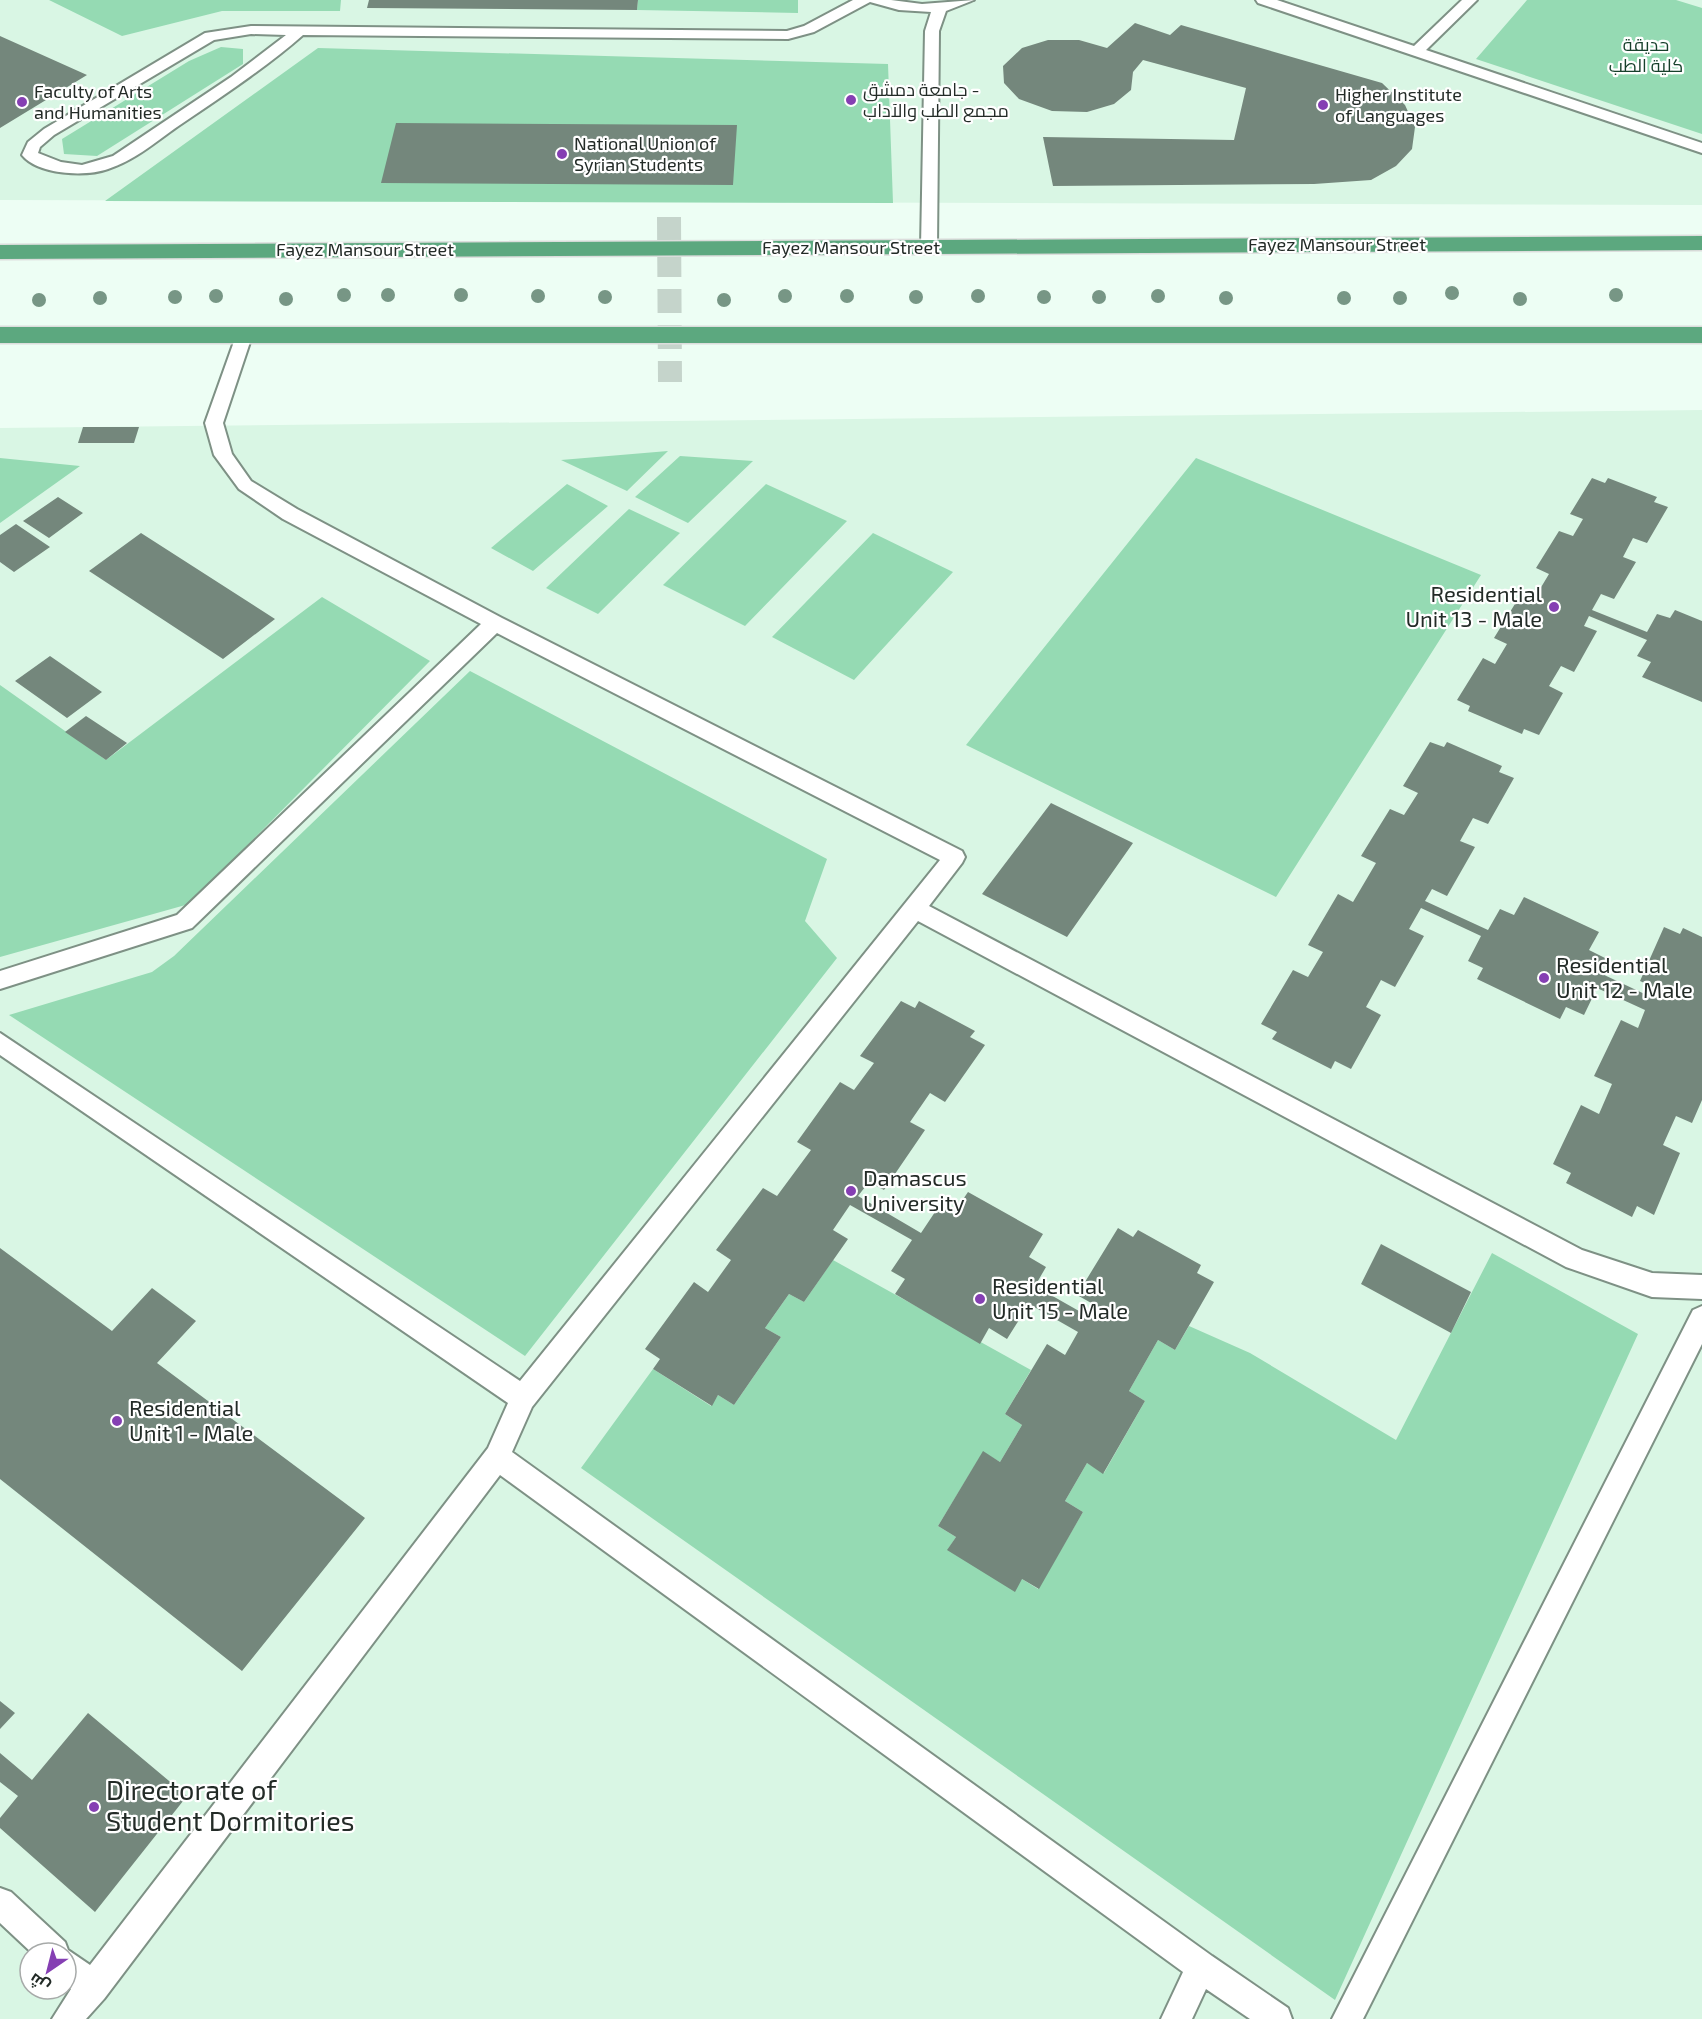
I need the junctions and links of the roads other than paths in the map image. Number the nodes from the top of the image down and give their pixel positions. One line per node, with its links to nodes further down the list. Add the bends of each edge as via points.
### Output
1 (864, 0): 7 (lane, via 809,29 788,35)
2 (876, 0): 6 (lane, via 915,8)
3 (967, 0): 6 (lane)
4 (1263, 0): 8 (lane)
5 (1470, 0): 8 (lane)
6 (940, 7): 11 (lane, via 932,31)
7 (299, 31): 7 (lane, via 251,30 210,36 49,132 33,144 30,155 74,171 99,167 125,156 264,63)
8 (1416, 52): 9 (lane)
9 (1702, 148)
10 (1702, 243): 11 (highway, Fayez Mansour Street)
11 (929, 247): 12 (highway, Fayez Mansour Street)
12 (0, 252)
13 (0, 335): 15 (highway)
14 (1702, 335): 15 (highway)
15 (244, 336): 16 (lane, via 214,423 223,455 245,485 290,514)
16 (495, 623): 17 (lane, via 954,857); 18 (lane, via 184,922)
17 (915, 909): 20 (lane, via 1575,1259 1653,1286); 22 (lane)
18 (0, 980)
19 (0, 1043): 22 (lane)
20 (1702, 1287)
21 (1702, 1318): 32 (lane)
22 (523, 1398): 23 (lane)
23 (497, 1457): 26 (lane); 28 (lane)
24 (0, 1903): 25 (lane)
25 (41, 1941)
26 (1201, 1967): 30 (lane); 31 (lane)
27 (78, 1975): 28 (lane)
28 (93, 1988): 29 (lane)
29 (67, 2019)
30 (1176, 2019)
31 (1277, 2019)
32 (1347, 2019)

